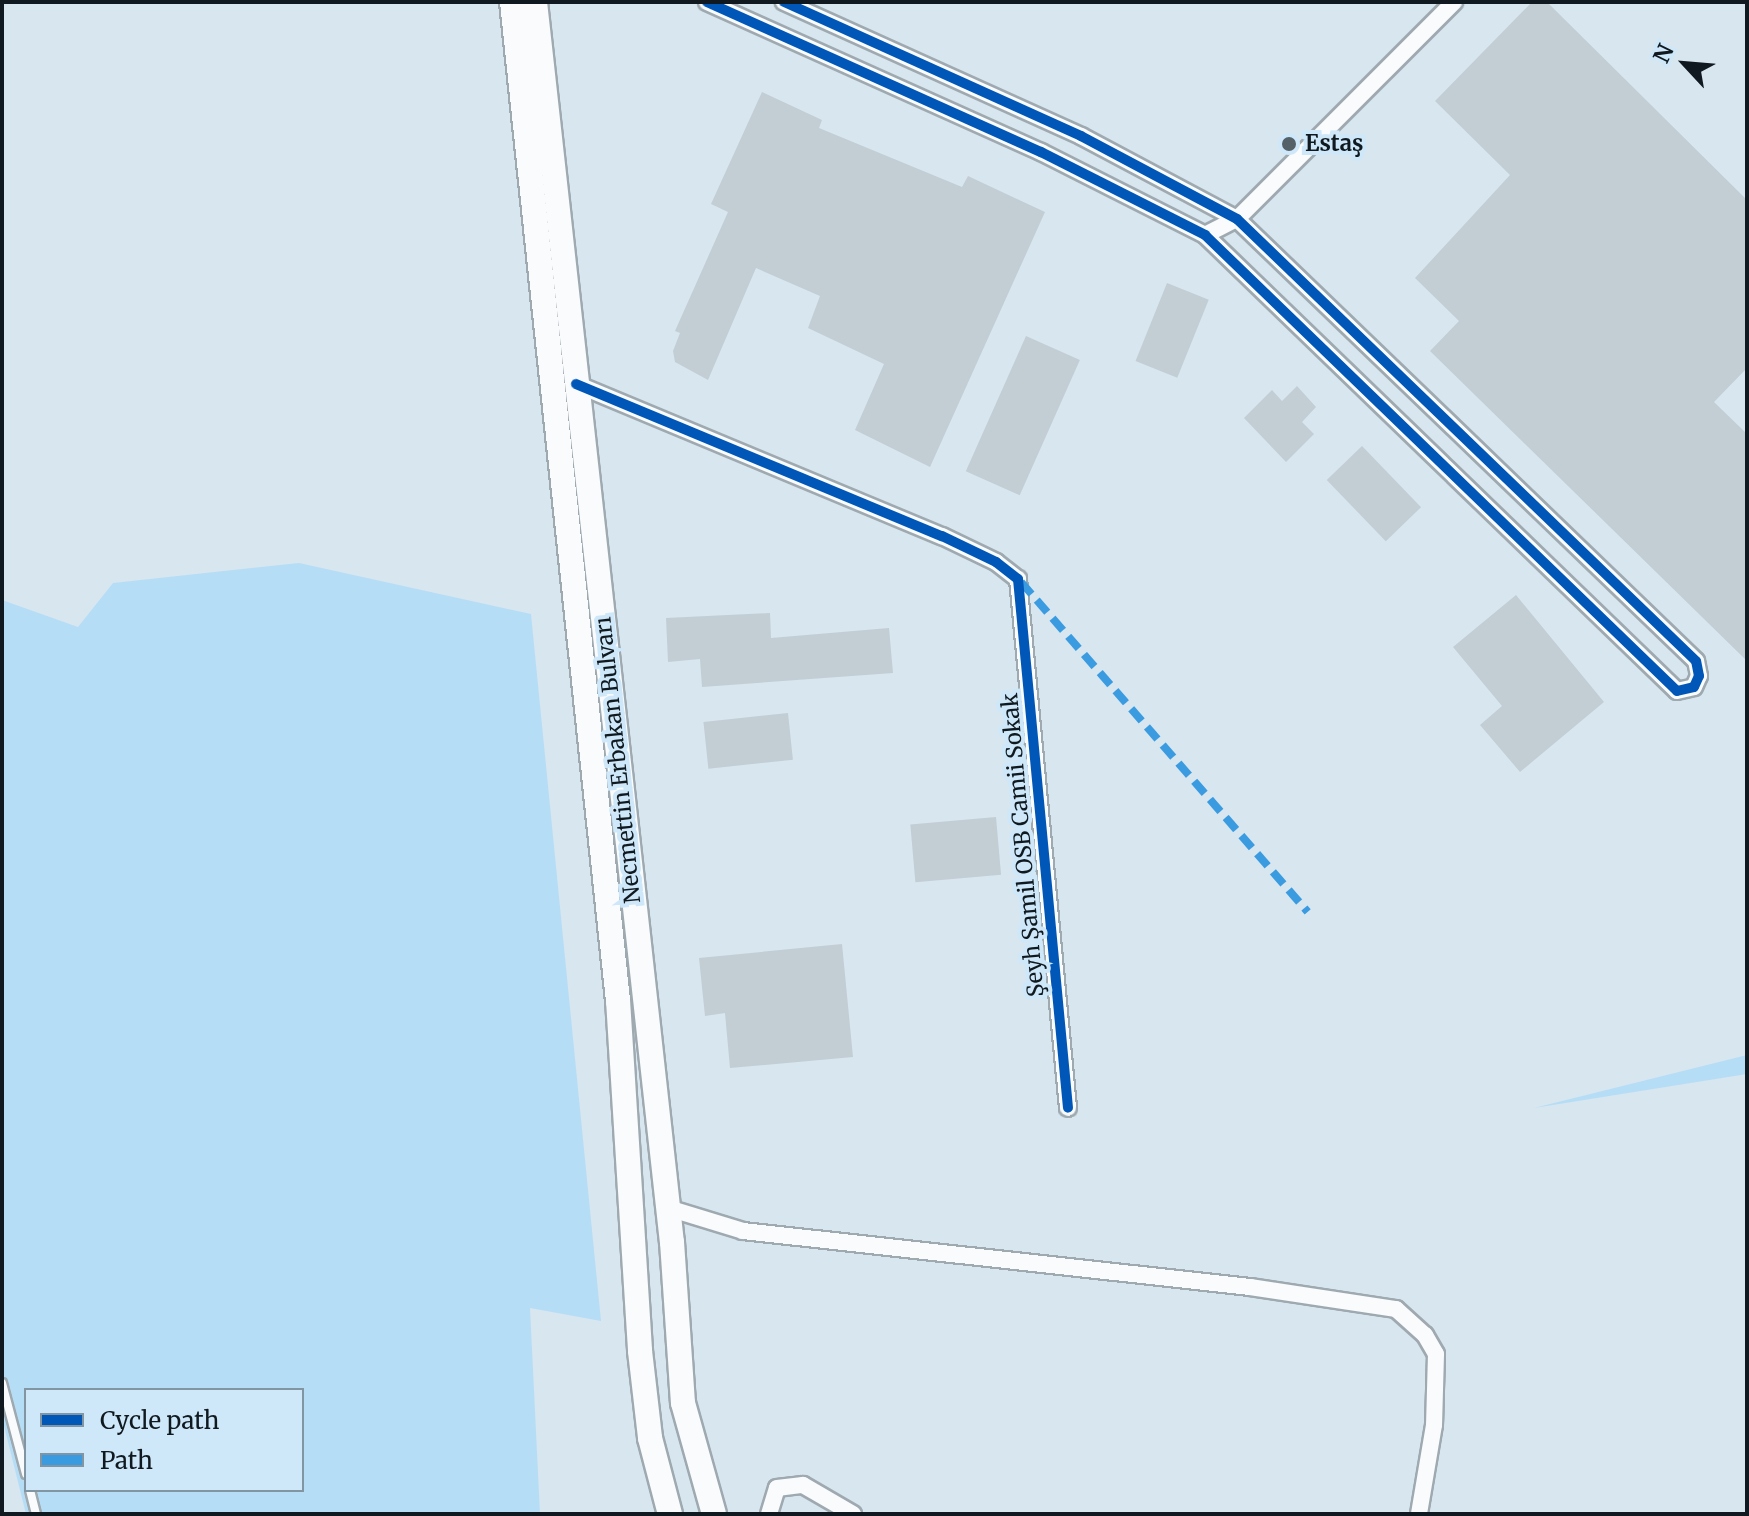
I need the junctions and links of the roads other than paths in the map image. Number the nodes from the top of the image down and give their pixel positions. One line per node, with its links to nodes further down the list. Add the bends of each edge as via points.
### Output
1 (512, 2): 15 (main road, Necmettin Erbakan Bulvarı, via 618,1000 640,1351 650,1438)
2 (535, 2): 8 (main road, Necmettin Erbakan Bulvarı)
3 (707, 2): 7 (street, via 1041,152)
4 (784, 2): 6 (street, via 1081,136)
5 (1454, 2): 6 (street)
6 (1237, 219): 7 (street); 7 (street, via 1696,661 1697,682 1689,691 1677,691)
7 (1205, 235)
8 (576, 384): 9 (street, Şeyh Şamil OSB Camii Sokak, via 942,536 1018,579); 10 (main road, Necmettin Erbakan Bulvarı)
9 (1068, 1108)
10 (668, 1208): 16 (main road, Necmettin Erbakan Bulvarı, via 683,1403); 19 (street, via 743,1231 1280,1291 1396,1309 1425,1335 1436,1354 1434,1425)
11 (2, 1383): 12 (lane)
12 (24, 1466)
13 (30, 1492): 14 (lane)
14 (36, 1514)
15 (670, 1514)
16 (714, 1514)
17 (769, 1514): 18 (street, via 777,1488 803,1485)
18 (853, 1514)
19 (1419, 1514)

